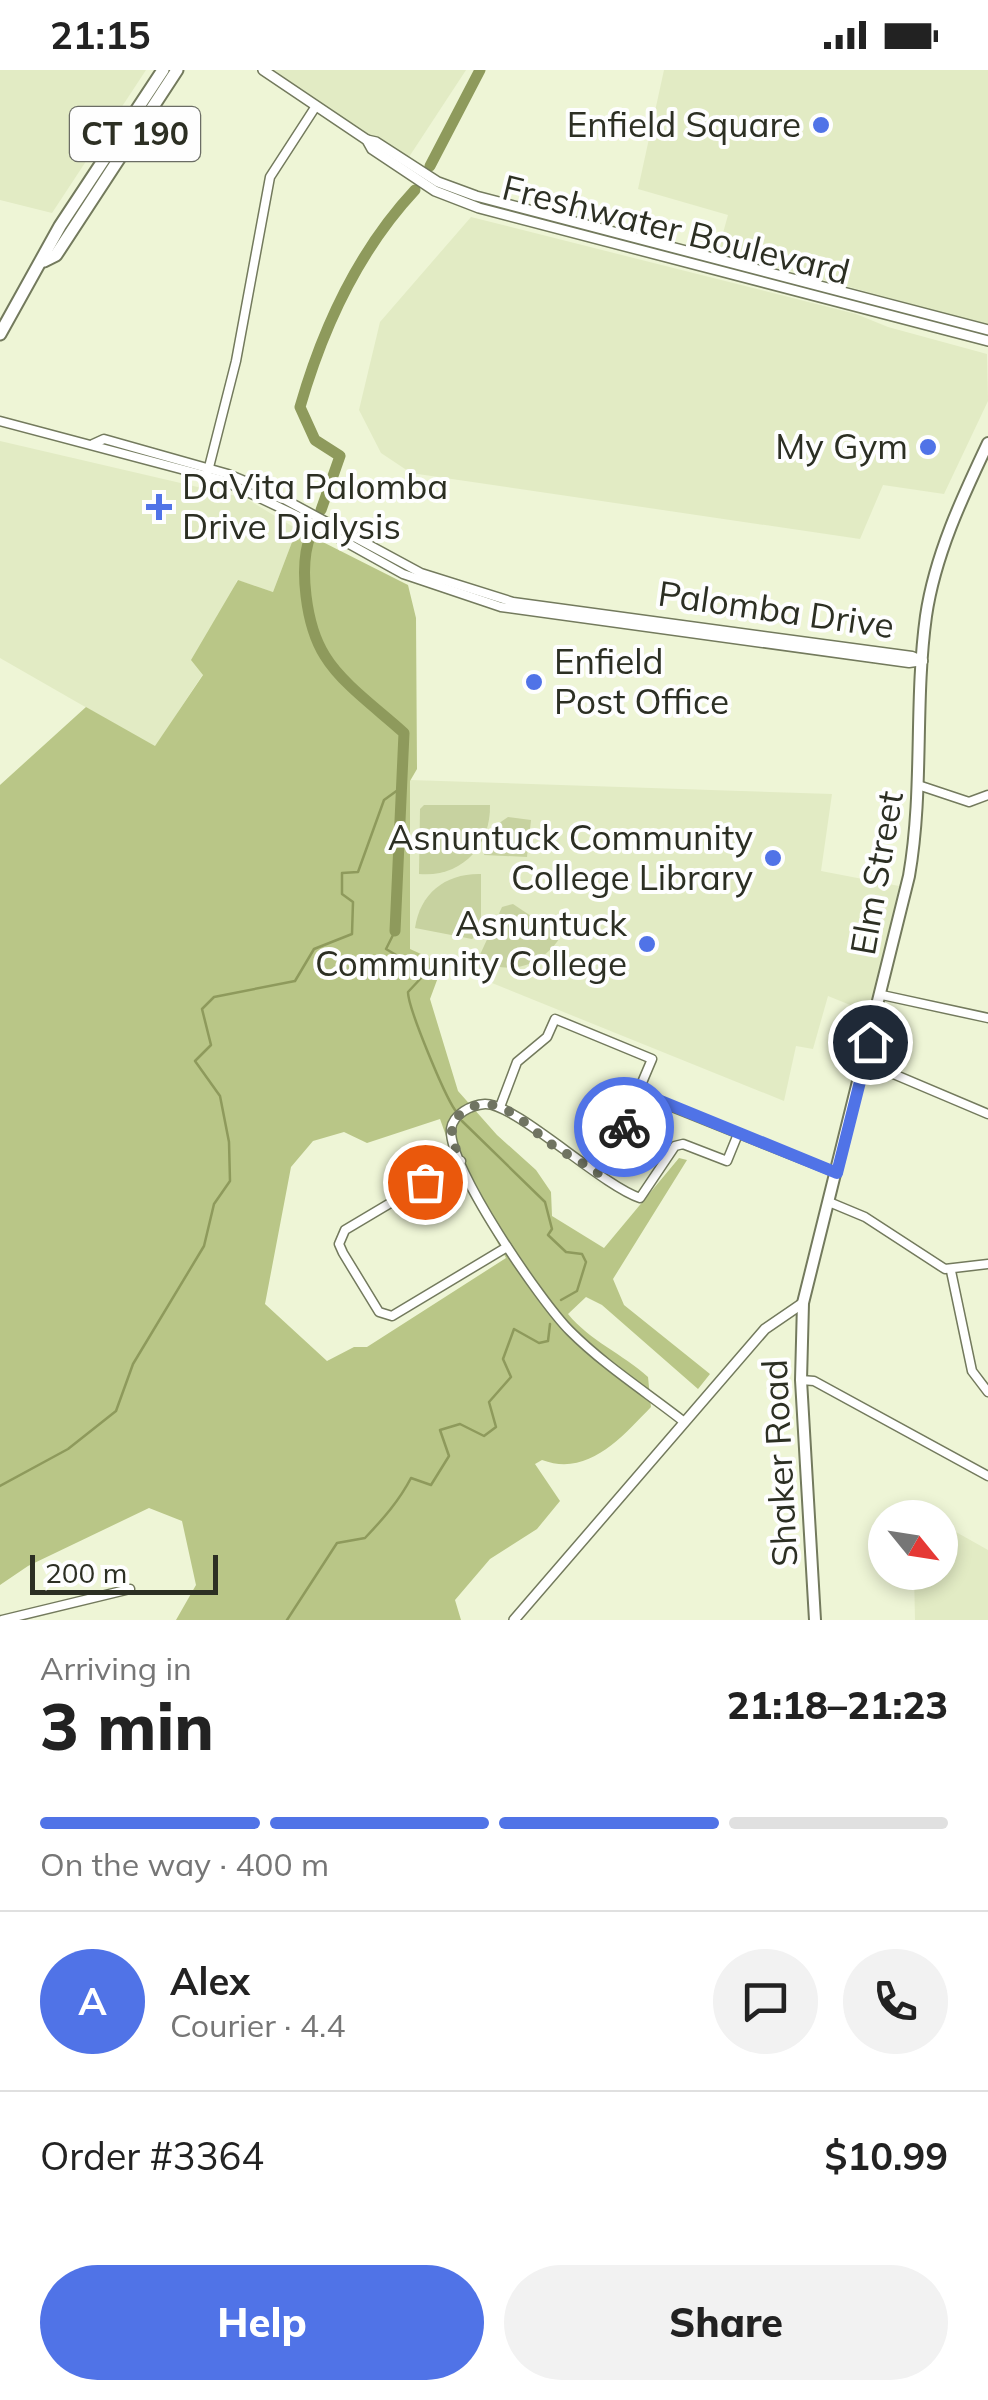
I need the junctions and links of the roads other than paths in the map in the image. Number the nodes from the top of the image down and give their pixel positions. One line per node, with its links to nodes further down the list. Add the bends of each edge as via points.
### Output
1 (163, 70): 5 (main road, CT 190)
2 (177, 70): 6 (main road, CT 190)
3 (263, 70): 4 (street, Freshwater Boulevard)
4 (316, 106): 8 (street, Freshwater Boulevard, via 445,196); 14 (street, via 270,178)
5 (96, 171): 6 (main road); 7 (main road, CT 190)
6 (93, 198): 7 (main road, CT 190, via 54,258)
7 (44, 261): 10 (main road, CT 190)
8 (724, 265): 9 (street, Freshwater Boulevard); 11 (street, Freshwater Boulevard)
9 (988, 330)
10 (0, 334)
11 (988, 341)
12 (0, 420): 14 (street, Palomba Drive, via 93,444 104,439)
13 (988, 443): 15 (main road, Elm Street, via 936,570)
14 (208, 472): 15 (street, Palomba Drive, via 288,506 412,573 501,603)
15 (923, 661): 16 (main road, Elm Street)
16 (920, 786): 17 (street, via 969,802); 18 (main road, Elm Street, via 909,876)
17 (988, 795)
18 (882, 995): 19 (street); 20 (main road, Elm Street)
19 (988, 1018)
20 (865, 1062): 23 (street); 27 (main road, Elm Street)
21 (644, 1098): 22 (street, via 641,1085 652,1058 554,1018 547,1038 517,1062); 24 (street); 26 (street)
22 (500, 1106): 25 (street, via 483,1104 457,1117 451,1132); 26 (street)
23 (988, 1114)
24 (738, 1134): 26 (street, via 727,1162 676,1146 640,1198); 27 (street)
25 (460, 1161): 29 (street); 29 (street, via 345,1230 342,1253 379,1312 392,1316)
26 (598, 1173)
27 (837, 1173): 28 (main road, Elm Street)
28 (829, 1202): 31 (street); 32 (main road, Elm Street)
29 (507, 1247): 35 (street, via 573,1334)
30 (988, 1264): 31 (street)
31 (951, 1272): 34 (street, via 972,1371)
32 (803, 1303): 33 (main road, Shaker Road); 35 (street, via 765,1329)
33 (801, 1380): 36 (street, via 814,1381); 40 (main road, Shaker Road)
34 (988, 1392)
35 (684, 1421): 39 (street)
36 (988, 1476)
37 (130, 1589): 38 (street)
38 (2, 1620)
39 (514, 1620)
40 (815, 1620)

